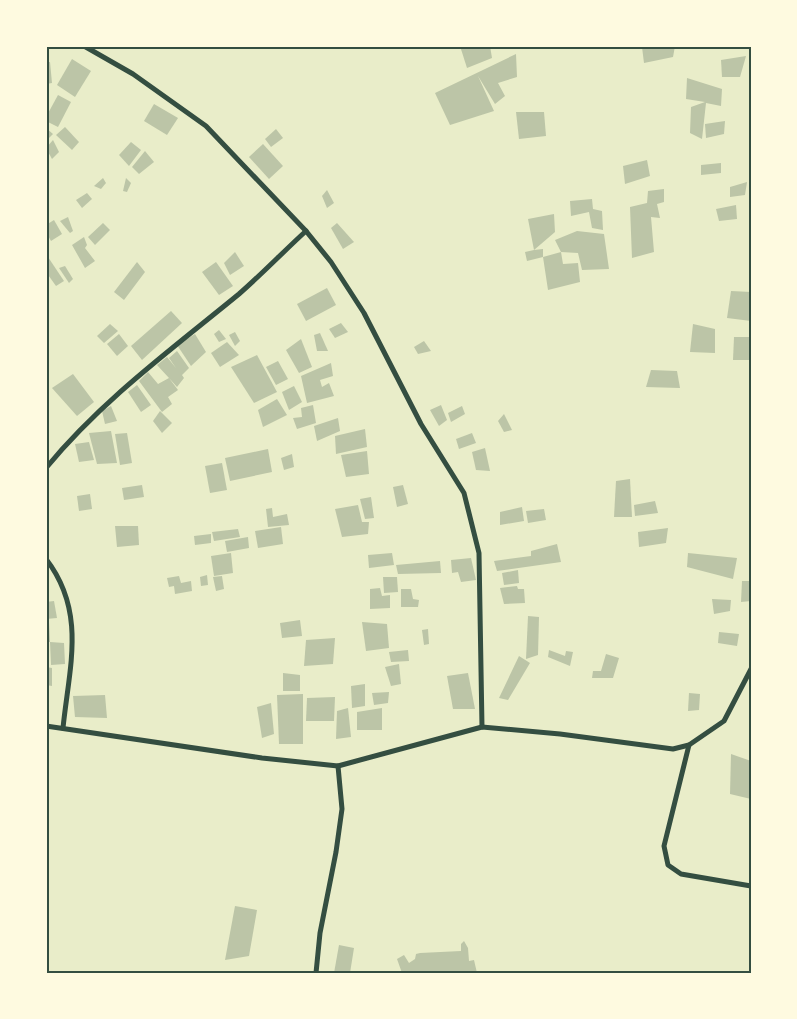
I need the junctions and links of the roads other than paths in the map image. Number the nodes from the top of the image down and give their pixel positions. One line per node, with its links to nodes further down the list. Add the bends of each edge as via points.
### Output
1 (84, 46): 2 (street, via 133,74 206,126)
2 (306, 230): 3 (street, via 240,293 167,350 94,414); 7 (street, via 364,313 421,424 464,493 479,553)
3 (46, 468)
4 (46, 560): 8 (street, via 55,571 72,616 73,658)
5 (751, 669): 9 (street, via 724,721)
6 (46, 726): 8 (street)
7 (482, 727): 9 (street, via 673,749); 10 (street)
8 (62, 728): 10 (street)
9 (689, 745): 11 (street, via 664,846 668,866 681,874)
10 (338, 766): 12 (street, via 342,809)
11 (751, 886)
12 (316, 973)

